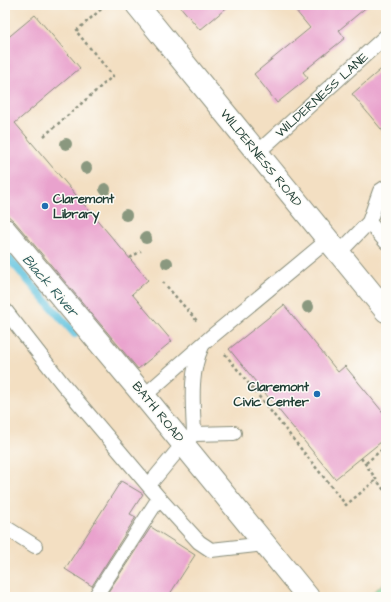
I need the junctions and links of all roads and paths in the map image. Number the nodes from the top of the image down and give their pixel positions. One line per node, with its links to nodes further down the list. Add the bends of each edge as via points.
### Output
1 (106, 5): 4 (path, via 76,31 113,76)
2 (137, 5): 5 (street, WILDERNESS ROAD)
3 (386, 36): 5 (lane, WILDERNESS LANE)
4 (44, 136)
5 (257, 153): 10 (street, WILDERNESS ROAD)
6 (386, 187): 7 (lane, via 380,191)
7 (369, 222): 9 (lane); 10 (lane)
8 (5, 230): 18 (street, BATH ROAD)
9 (386, 242)
10 (333, 246): 15 (street, WILDERNESS ROAD); 16 (lane)
11 (141, 251): 12 (path)
12 (130, 258)
13 (164, 282): 16 (path)
14 (5, 310): 25 (lane)
15 (386, 311)
16 (208, 340): 18 (lane); 20 (lane, via 195,364)
17 (225, 355): 24 (path, via 346,505)
18 (144, 396): 20 (street, BATH ROAD)
19 (234, 433): 20 (lane)
20 (189, 439): 25 (lane); 29 (street, BATH ROAD)
21 (386, 446): 23 (path)
22 (361, 458): 23 (path)
23 (366, 463): 24 (path)
24 (376, 480): 26 (path)
25 (149, 486): 27 (lane)
26 (386, 493)
27 (158, 498): 29 (lane, via 211,550); 31 (lane)
28 (5, 527): 30 (lane)
29 (265, 544): 32 (street, BATH ROAD)
30 (35, 546)
31 (95, 597)
32 (308, 597)

